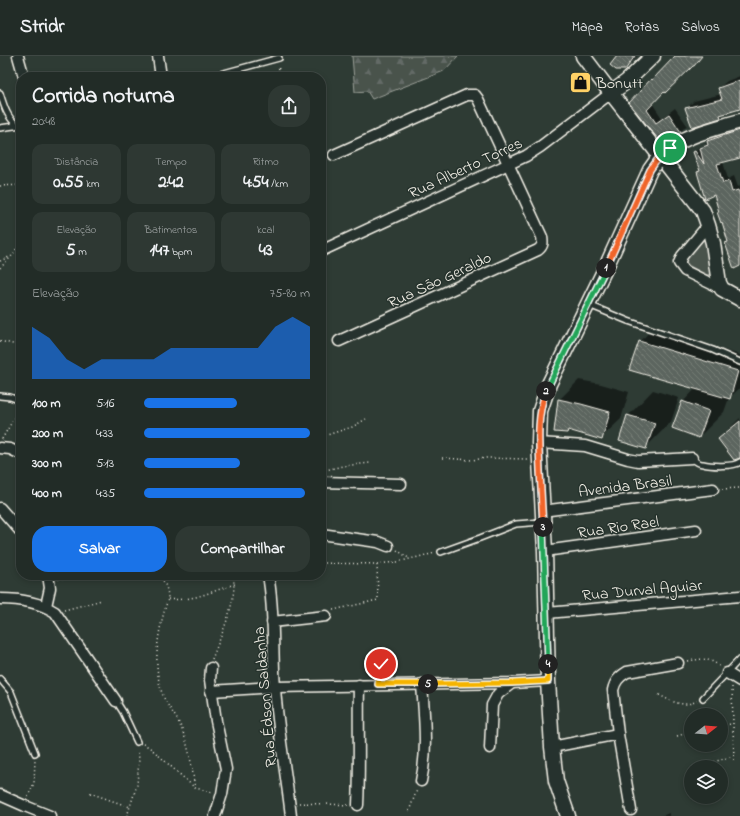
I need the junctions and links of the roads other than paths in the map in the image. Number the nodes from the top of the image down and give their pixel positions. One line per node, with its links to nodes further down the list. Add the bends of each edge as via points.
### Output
1 (18, 56): 6 (street)
2 (158, 56): 7 (street)
3 (583, 56): 10 (street)
4 (653, 56): 10 (street)
5 (279, 58): 8 (lane)
6 (23, 72)
7 (160, 72)
8 (227, 72)
9 (0, 93): 12 (lane, via 10,120)
10 (611, 94): 16 (street); 17 (street, Rua Alberto Torres, via 540,147)
11 (740, 121): 16 (street, via 676,143)
12 (16, 123)
13 (16, 125): 14 (lane)
14 (0, 128)
15 (334, 155): 17 (street, via 471,94 478,99)
16 (660, 156): 18 (street, via 703,211); 22 (street, via 650,170)
17 (509, 164): 19 (street, Rua Alberto Torres); 23 (street, Rua Sāo Geraldo, via 542,237 542,247)
18 (708, 225): 20 (street); 20 (street, via 679,263 685,271)
19 (326, 249)
20 (722, 289): 21 (street)
21 (740, 299)
22 (588, 304): 24 (lane); 27 (street, via 543,399)
23 (339, 341)
24 (740, 362)
25 (0, 396): 26 (lane)
26 (16, 399)
27 (538, 443): 30 (street, via 585,446 638,460); 36 (street)
28 (0, 448): 29 (street)
29 (16, 452)
30 (692, 458): 31 (lane, via 703,464 734,465)
31 (740, 462)
32 (326, 482): 33 (street)
33 (401, 484)
34 (713, 489): 36 (street, Avenida Brasil)
35 (0, 508): 37 (street)
36 (542, 516): 41 (street); 42 (lane)
37 (16, 526)
38 (696, 530): 41 (street, Rua Rio Rael)
39 (326, 535): 40 (street, via 378,542)
40 (388, 546)
41 (545, 551): 48 (street)
42 (441, 552)
43 (49, 580): 47 (street)
44 (269, 580): 50 (street, Rua Édson Saldanha)
45 (740, 596): 48 (street, Rua Durval Aguiar)
46 (0, 599): 47 (street)
47 (46, 606): 63 (street, via 55,612)
48 (546, 612): 56 (street)
49 (326, 616): 50 (street)
50 (272, 622): 60 (street, Rua Édson Saldanha)
51 (740, 659): 54 (lane)
52 (678, 663): 64 (street, via 635,669 620,676 614,683)
53 (210, 668): 61 (street)
54 (733, 677): 62 (lane)
55 (0, 679): 68 (lane, via 10,692)
56 (548, 681): 57 (street); 66 (street)
57 (512, 683): 58 (street); 67 (street, via 498,694 492,705)
58 (422, 684): 59 (street); 69 (street, via 425,732)
59 (359, 685): 60 (street); 71 (street)
60 (275, 687): 61 (street); 75 (street, Rua Édson Saldanha, via 278,728)
61 (211, 691): 74 (street, via 226,769)
62 (703, 698)
63 (116, 702): 65 (lane)
64 (618, 734): 66 (street); 72 (street)
65 (137, 742)
66 (552, 747): 76 (street, via 556,781)
67 (490, 748)
68 (35, 753)
69 (421, 781)
70 (0, 794): 73 (street)
71 (358, 805)
72 (631, 810)
73 (50, 816)
74 (215, 816)
75 (291, 816)
76 (568, 816)

